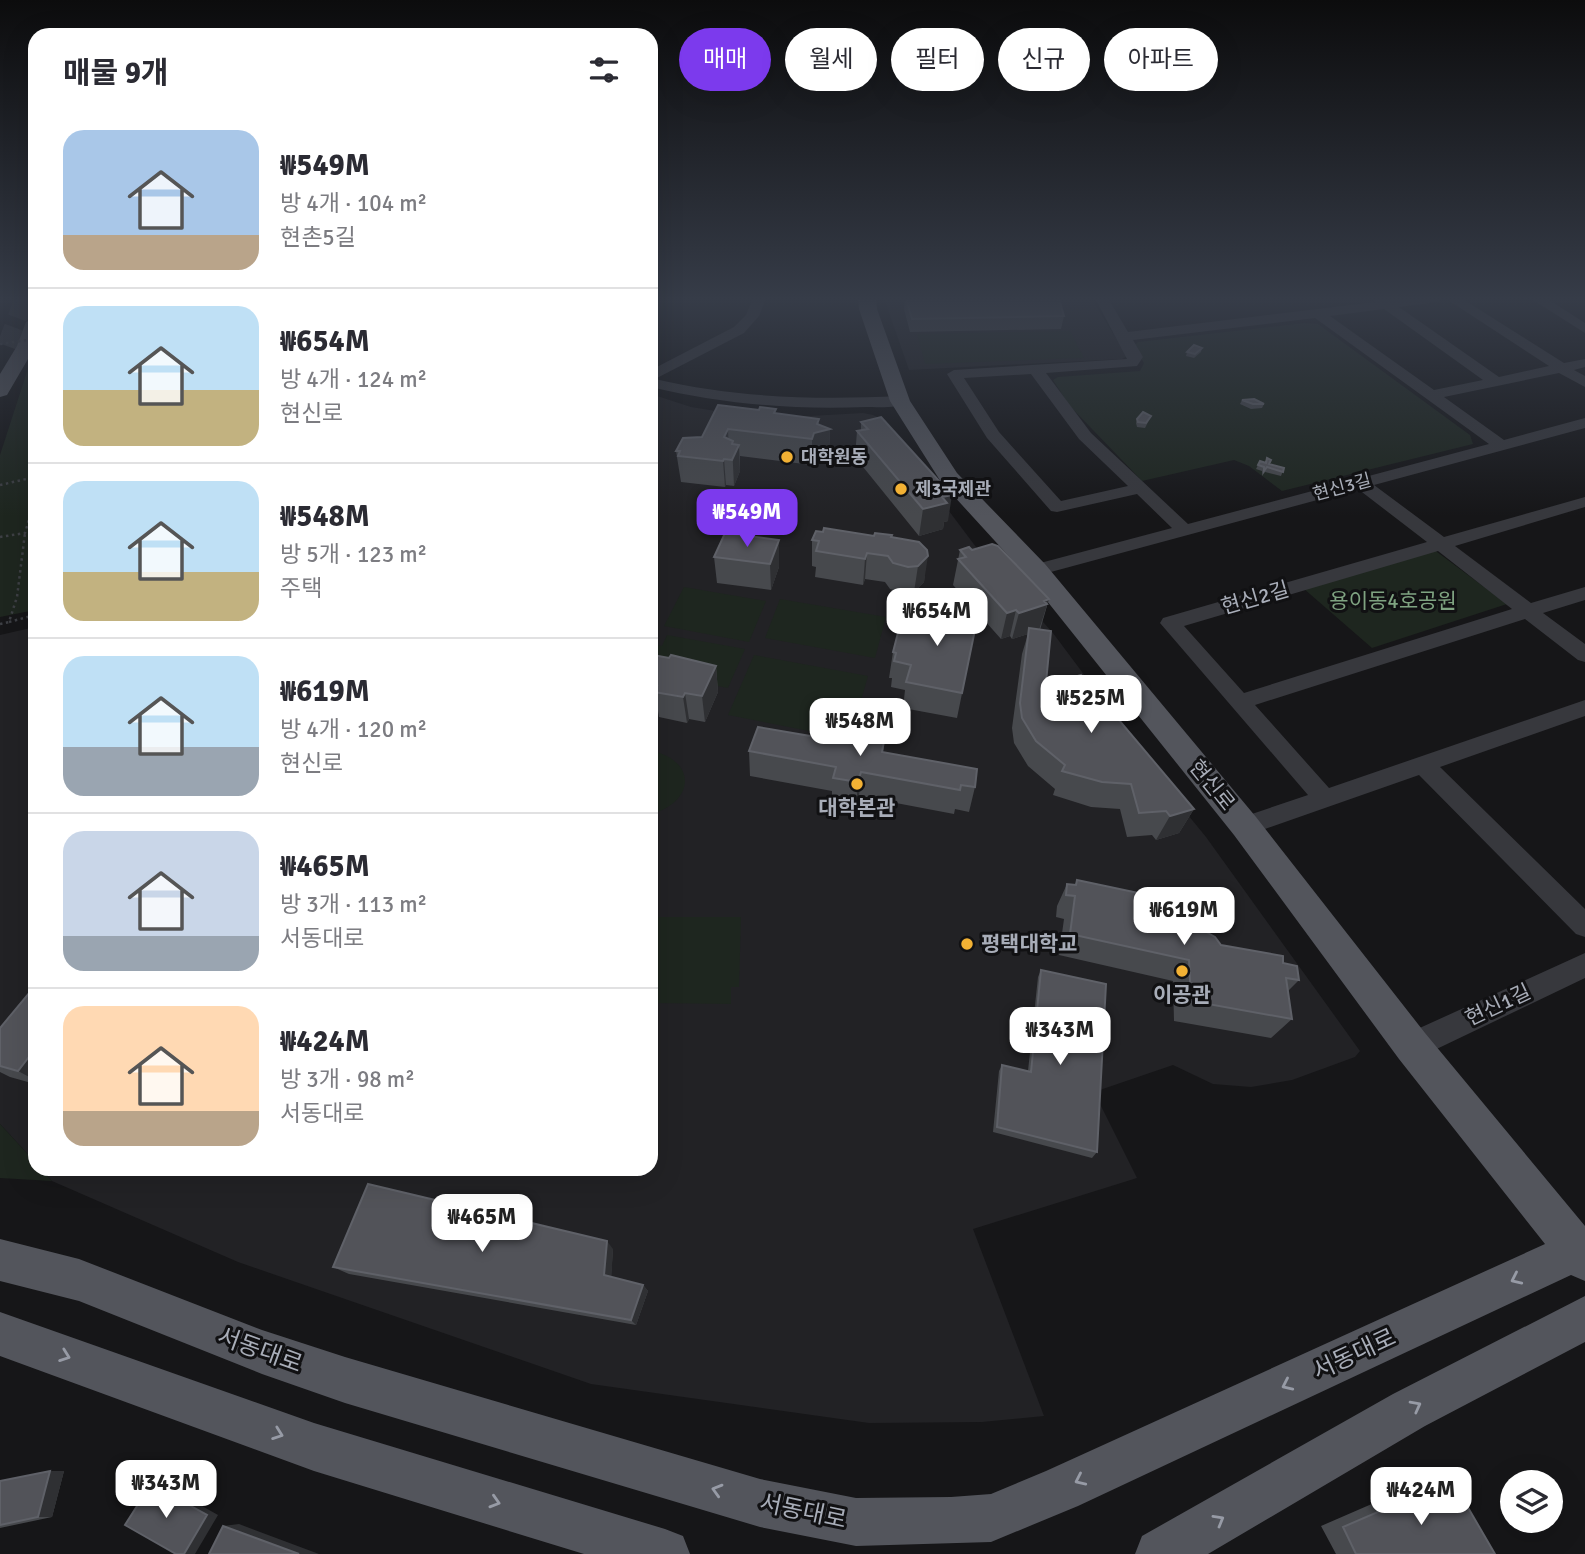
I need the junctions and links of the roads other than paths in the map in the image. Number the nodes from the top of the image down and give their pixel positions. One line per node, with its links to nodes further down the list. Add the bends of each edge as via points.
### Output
1 (1036, 370): 19 (street, via 1085,436)
2 (12, 371): 13 (main road)
3 (889, 371): 15 (main road, 현신로)
4 (1025, 371): 9 (street)
5 (1396, 371): 14 (street)
6 (1480, 371): 10 (street)
7 (1554, 371): 10 (street)
8 (1564, 371): 11 (street)
9 (954, 374): 19 (street, via 993,435 1057,507)
10 (1496, 382): 14 (street)
11 (1585, 383)
12 (658, 385): 15 (street, via 750,402)
13 (0, 391)
14 (1431, 395): 17 (street)
15 (900, 401): 23 (main road, 현신로, via 949,477)
16 (1585, 423): 17 (street, 현신3길)
17 (1501, 445): 18 (street, 현신3길)
18 (1360, 482): 21 (street, 현신3길); 22 (street)
19 (1138, 489): 21 (street)
20 (1585, 502): 22 (street, 현신2길)
21 (1183, 529): 23 (street, 현신3길)
22 (1442, 544): 25 (street); 27 (street, 현신2길, via 1170,623)
23 (1036, 570): 31 (main road, 현신로)
24 (1585, 593): 25 (street)
25 (1528, 612): 26 (street); 27 (street)
26 (1585, 655)
27 (1239, 702): 30 (street, 현신2길)
28 (1585, 708): 29 (street)
29 (1423, 765): 30 (street); 32 (street)
30 (1325, 799): 31 (street)
31 (1245, 826): 34 (main road, 현신로)
32 (1585, 926)
33 (1585, 965): 34 (street, 현신1길)
34 (1412, 1046): 35 (main road, 현신로)
35 (1583, 1253): 36 (main road, 서동대로, one-way to 36, via 992,1518 856,1522 760,1503 345,1380 79,1280)
36 (0, 1261)
37 (1585, 1318): 40 (main road, one-way to 37, via 1409,1409)
38 (1, 1337): 39 (main road, one-way to 39, via 314,1447)
39 (665, 1554)
40 (1160, 1554)

